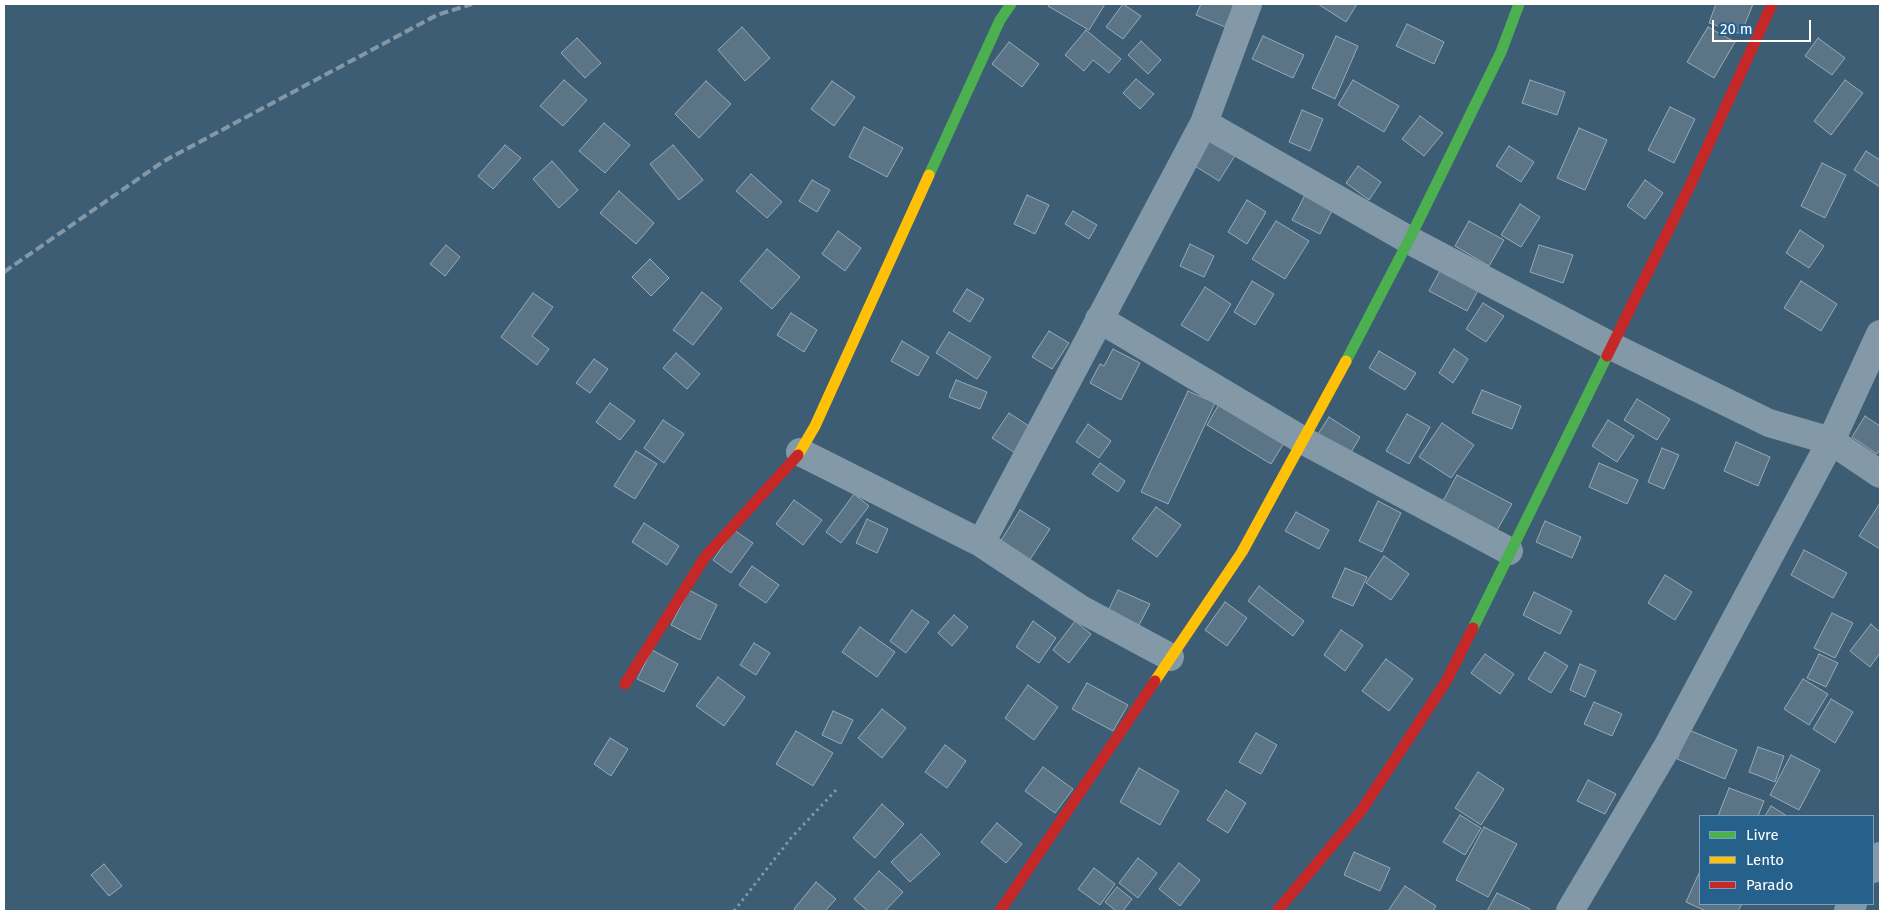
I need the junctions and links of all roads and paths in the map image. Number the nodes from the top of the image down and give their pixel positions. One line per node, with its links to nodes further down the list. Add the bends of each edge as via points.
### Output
1 (1012, 4): 12 (street, via 992,38 815,426)
2 (1248, 4): 5 (street)
3 (1519, 4): 6 (street, via 1501,52)
4 (1772, 4): 9 (street, via 1687,192)
5 (1204, 124): 6 (street); 7 (street)
6 (1409, 240): 9 (street); 11 (street)
7 (1099, 319): 11 (street); 14 (street)
8 (1880, 334): 10 (street)
9 (1610, 346): 10 (street, via 1769,423); 15 (street)
10 (1831, 441): 13 (street); 24 (street, via 1666,750)
11 (1304, 442): 15 (street); 16 (street, via 1242,552)
12 (800, 452): 14 (street); 17 (street, via 705,557)
13 (1880, 474)
14 (981, 544): 16 (street, via 1079,608)
15 (1509, 551): 23 (street, via 1447,680 1361,811)
16 (1170, 657): 22 (street)
17 (625, 684)
18 (836, 790): 21 (path, via 792,838)
19 (1880, 856): 20 (street)
20 (1874, 867)
21 (734, 911)
22 (1000, 911)
23 (1277, 911)
24 (1570, 911)

